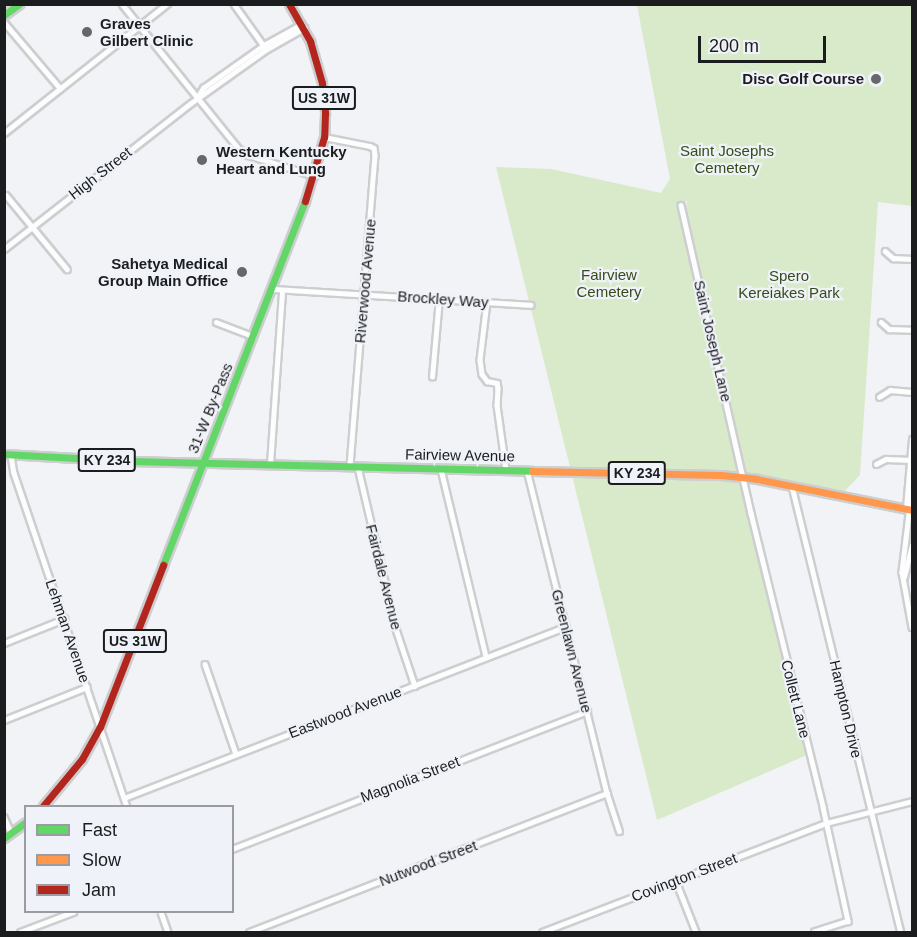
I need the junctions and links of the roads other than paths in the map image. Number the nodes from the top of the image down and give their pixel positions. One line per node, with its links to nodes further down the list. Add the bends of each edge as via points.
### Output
1 (19, 4): 6 (main road)
2 (123, 4): 8 (street)
3 (167, 4): 8 (street)
4 (234, 4): 10 (street)
5 (289, 4): 9 (main road, 31-W By-Pass / US 31W)
6 (4, 15)
7 (4, 22): 11 (street)
8 (140, 26): 11 (street); 12 (street)
9 (303, 26): 10 (street, High Street); 14 (main road, 31-W By-Pass / US 31W, via 316,55 322,83)
10 (265, 47): 12 (street, High Street, via 203,88)
11 (60, 88): 13 (street)
12 (197, 98): 15 (street, via 244,154); 18 (street, High Street)
13 (4, 133)
14 (324, 137): 15 (main road, 31-W By-Pass / US 31W); 25 (street, Riverwood Avenue, via 368,145 375,152)
15 (315, 176): 23 (main road, 31-W By-Pass / US 31W)
16 (6, 195): 18 (street)
17 (681, 205): 47 (street, Saint Joseph Lane)
18 (32, 226): 19 (street, High Street); 22 (street)
19 (4, 249)
20 (885, 251): 21 (street, via 893,258)
21 (912, 259)
22 (67, 269)
23 (272, 289): 24 (street, Brockley Way); 32 (main road, 31-W By-Pass / US 31W)
24 (282, 291): 25 (street, Brockley Way); 41 (street)
25 (364, 295): 26 (street, Brockley Way); 42 (street, Riverwood Avenue)
26 (438, 299): 27 (street, Brockley Way); 33 (street)
27 (487, 302): 28 (street, Brockley Way); 45 (street, via 480,360 487,381 497,383)
28 (531, 305)
29 (216, 322): 32 (street)
30 (881, 322): 31 (street, via 889,329)
31 (912, 330)
32 (253, 336): 39 (main road, 31-W By-Pass / US 31W)
33 (432, 377)
34 (912, 392): 35 (street, via 890,390)
35 (879, 397)
36 (912, 439): 38 (street)
37 (8, 454): 39 (main road, Fairview Avenue / KY 234); 54 (street, Lehman Avenue)
38 (912, 460): 40 (street, via 886,459); 50 (street)
39 (203, 463): 41 (main road, Fairview Avenue / KY 234); 64 (main road, 31-W By-Pass / US 31W)
40 (876, 464)
41 (270, 465): 42 (main road, Fairview Avenue / KY 234)
42 (350, 466): 43 (main road, Fairview Avenue / KY 234)
43 (358, 467): 44 (main road, Fairview Avenue / KY 234); 60 (street, Fairdale Avenue, via 396,629)
44 (441, 469): 45 (main road, Fairview Avenue / KY 234); 58 (street)
45 (506, 470): 46 (main road, Fairview Avenue / KY 234)
46 (527, 470): 47 (main road, Fairview Avenue / KY 234); 55 (street, Greenlawn Avenue)
47 (743, 477): 48 (main road, Fairview Avenue / KY 234); 74 (street, Collett Lane)
48 (792, 486): 50 (main road, Fairview Avenue / KY 234); 71 (street, Hampton Drive)
49 (912, 489): 50 (street)
50 (910, 509): 52 (street)
51 (912, 545): 52 (street)
52 (903, 579): 53 (street)
53 (911, 611): 56 (street)
54 (64, 619): 57 (street); 61 (street, Lehman Avenue)
55 (566, 627): 58 (street, Eastwood Avenue); 62 (street, Greenlawn Avenue)
56 (912, 627)
57 (4, 643)
58 (486, 657): 60 (street, Eastwood Avenue)
59 (204, 664): 65 (street)
60 (415, 686): 65 (street, Eastwood Avenue)
61 (87, 687): 63 (street); 64 (street, Lehman Avenue)
62 (587, 711): 66 (street, Greenlawn Avenue); 77 (street, Magnolia Street)
63 (4, 720)
64 (100, 727): 67 (street, Lehman Avenue); 69 (main road, 31-W By-Pass / US 31W, via 82,759)
65 (236, 754): 67 (street, Eastwood Avenue)
66 (607, 793): 75 (street, Greenlawn Avenue); 83 (street, Nutwood Street)
67 (124, 798): 70 (street, Lehman Avenue)
68 (912, 801): 71 (street, Covington Street)
69 (45, 805)
70 (126, 805)
71 (870, 812): 74 (street, Covington Street); 87 (street, Hampton Drive)
72 (4, 817): 76 (street)
73 (24, 823): 76 (main road)
74 (826, 823): 78 (street, Covington Street); 86 (street, Collett Lane, via 848,921)
75 (619, 831)
76 (8, 835)
77 (234, 848)
78 (676, 880): 84 (street, Covington Street); 85 (street)
79 (70, 913): 81 (street)
80 (160, 913): 82 (street)
81 (20, 933)
82 (168, 933)
83 (249, 933)
84 (542, 933)
85 (696, 933)
86 (815, 933)
87 (901, 933)

